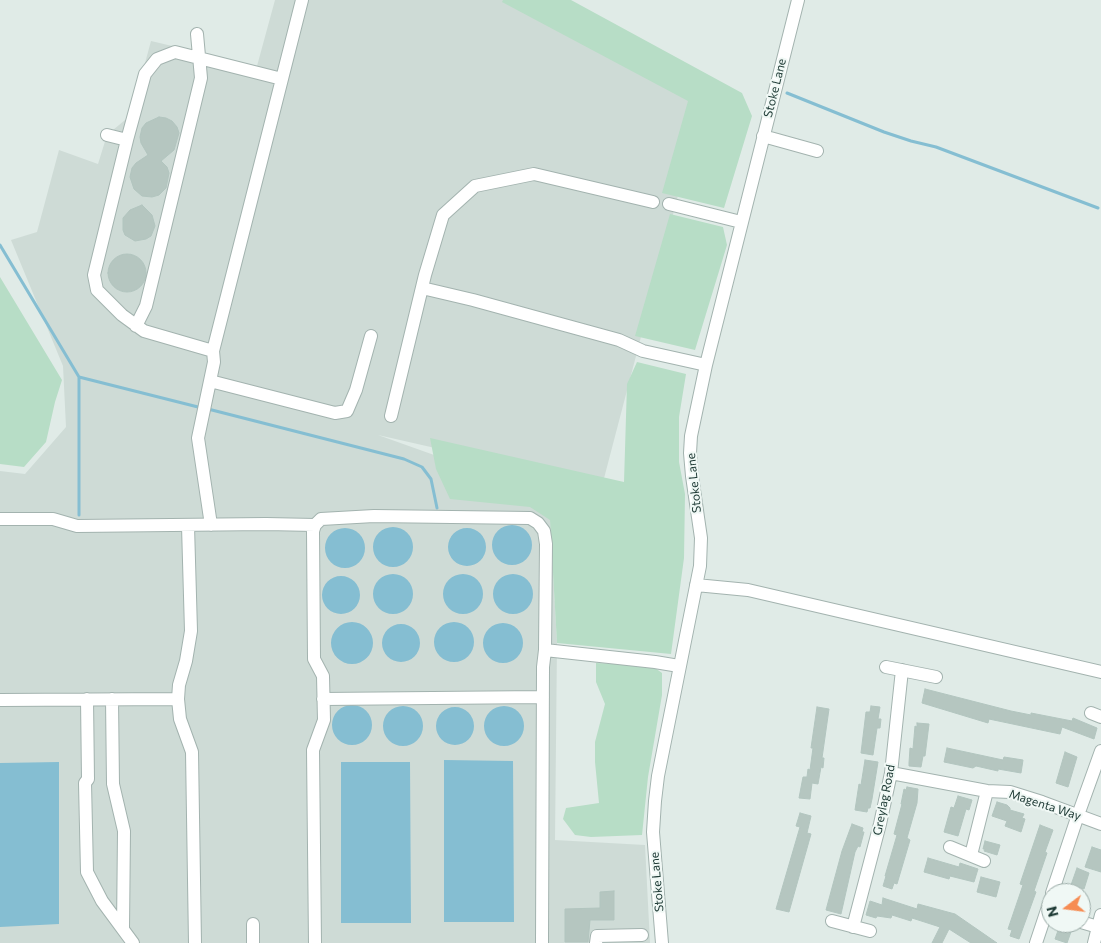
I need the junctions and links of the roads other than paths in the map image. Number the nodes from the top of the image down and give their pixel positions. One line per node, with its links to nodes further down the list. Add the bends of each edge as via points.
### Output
1 (302, 0): 5 (street)
2 (798, 0): 7 (street, Stoke Lane)
3 (197, 34): 4 (street)
4 (199, 58): 5 (street); 8 (street, via 175,52 156,60 145,74); 14 (street, via 201,78 146,306)
5 (282, 79): 16 (street)
6 (106, 135): 8 (street)
7 (763, 136): 9 (street); 12 (street, Stoke Lane)
8 (128, 140): 14 (street, via 94,275 97,290)
9 (817, 151)
10 (653, 202): 13 (street, via 534,174 474,186 444,215)
11 (669, 204): 12 (street)
12 (742, 222): 17 (street, Stoke Lane)
13 (422, 288): 17 (street, via 619,340 643,351); 19 (street)
14 (136, 326): 16 (street)
15 (371, 336): 18 (street, via 356,390 346,411 334,413)
16 (213, 351): 18 (street)
17 (706, 365): 24 (street, Stoke Lane, via 690,453 701,538)
18 (210, 381): 23 (street, via 198,438)
19 (391, 416)
20 (0, 519): 22 (street, via 53,519 77,526)
21 (315, 525): 23 (street); 25 (street, via 321,519 374,516 530,518 544,531 546,544); 35 (street, via 314,659 323,676)
22 (188, 526): 23 (street); 34 (street, via 191,631)
23 (211, 526)
24 (696, 585): 26 (street, Stoke Lane); 29 (street, via 748,590)
25 (545, 650): 26 (street); 31 (street)
26 (679, 666): 60 (street, Stoke Lane, via 655,801 653,832)
27 (886, 667): 28 (street)
28 (902, 670): 30 (street); 38 (street, Greylag Road)
29 (1101, 672)
30 (936, 678)
31 (543, 697): 35 (street); 58 (street)
32 (87, 699): 33 (street); 36 (street); 50 (street, via 86,872 102,902)
33 (112, 699): 34 (street); 50 (street, via 112,784 124,831)
34 (178, 699): 55 (street, via 180,719 192,752)
35 (323, 699): 57 (street, via 324,720 313,750)
36 (0, 700)
37 (1101, 751): 40 (street)
38 (891, 773): 39 (street, Magenta Way); 49 (street, Greylag Road)
39 (987, 791): 40 (street, Magenta Way, via 1010,792); 43 (street)
40 (1078, 815): 41 (street, Magenta Way); 45 (street)
41 (1101, 824)
42 (950, 847): 43 (street)
43 (971, 856): 44 (street)
44 (984, 861)
45 (1055, 883)
46 (832, 921): 49 (street)
47 (1099, 921): 62 (street)
48 (253, 924): 56 (street)
49 (853, 927): 51 (street)
50 (123, 929): 54 (street)
51 (870, 931)
52 (1041, 931): 61 (street)
53 (642, 935): 59 (street, via 597,936)
54 (133, 943)
55 (195, 943)
56 (253, 943)
57 (315, 943)
58 (542, 943)
59 (596, 943)
60 (662, 943)
61 (1036, 943)
62 (1094, 943)

